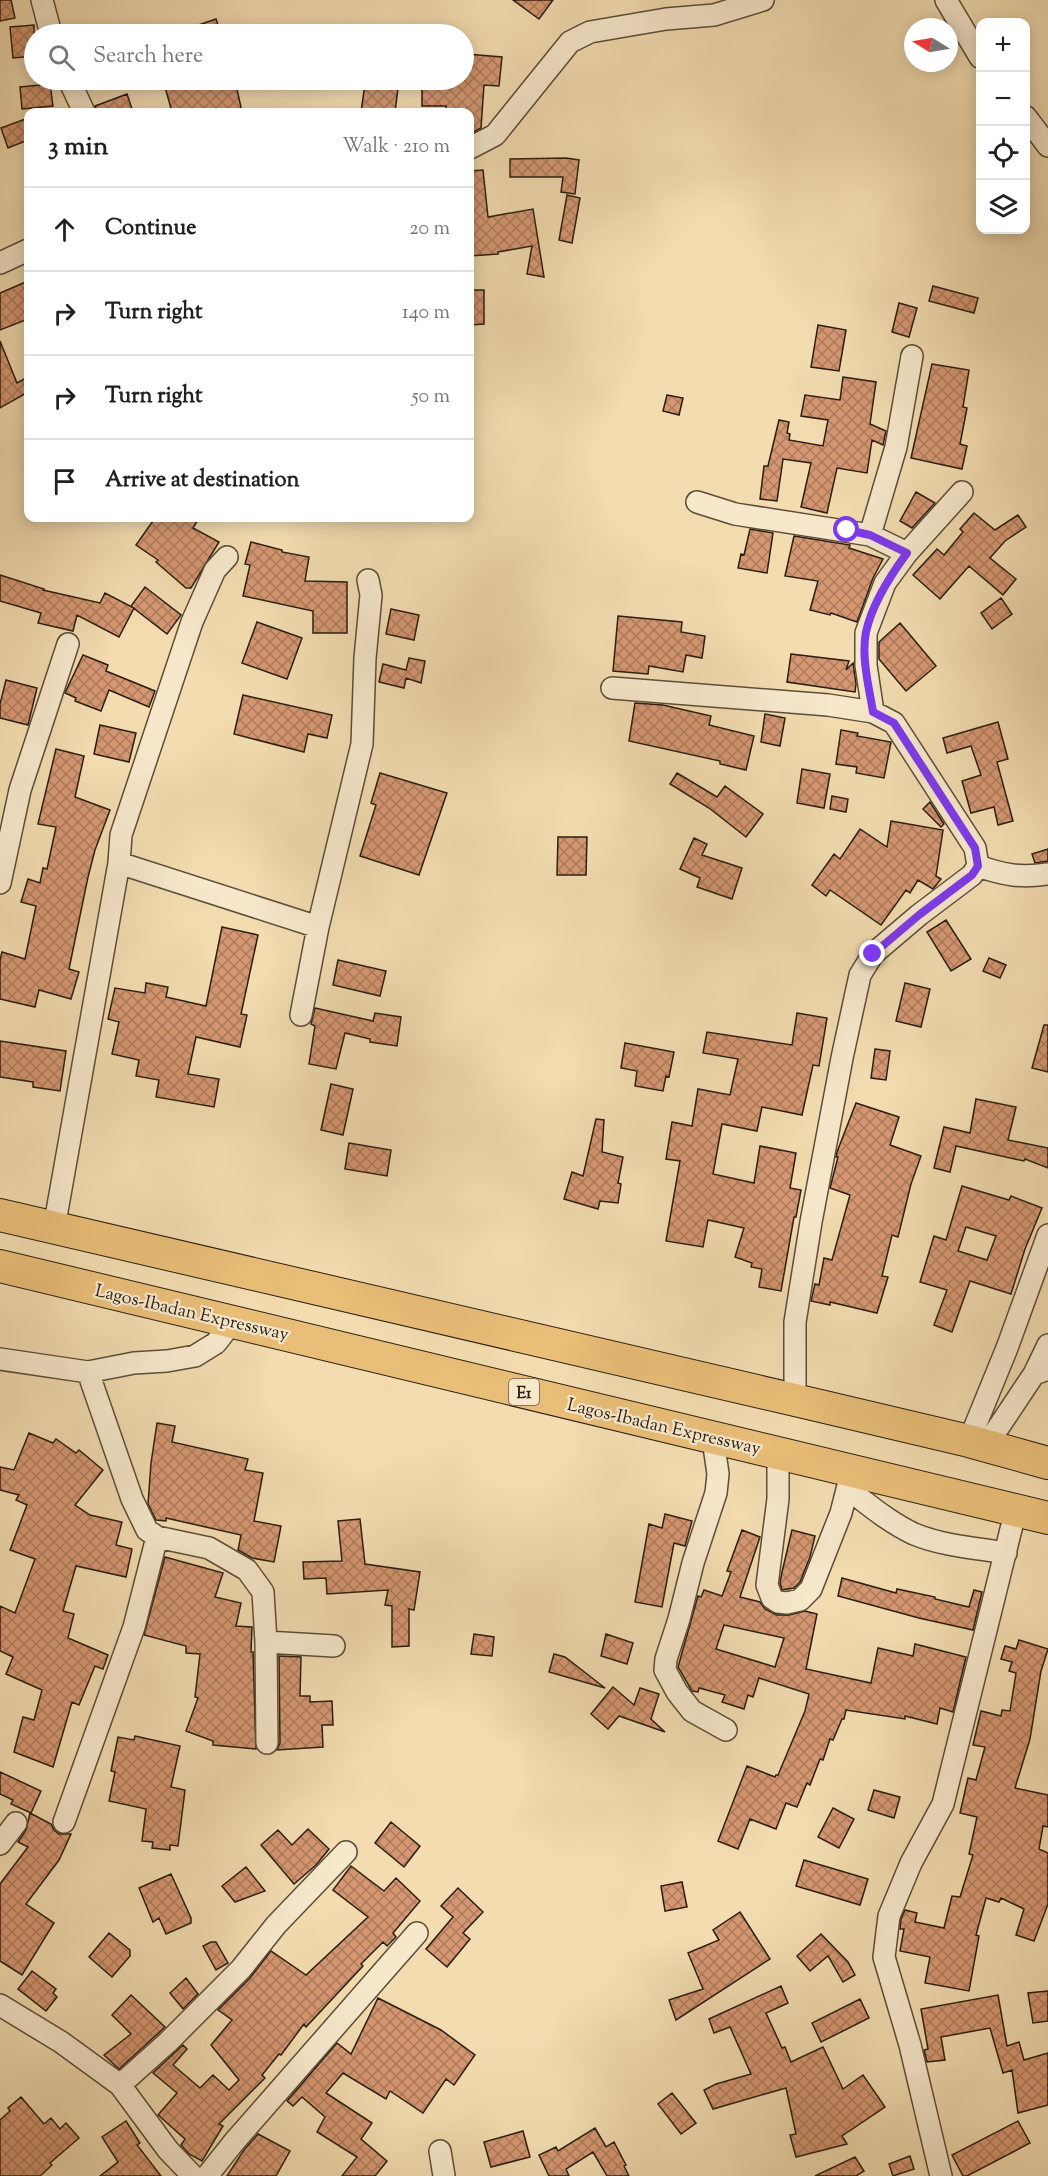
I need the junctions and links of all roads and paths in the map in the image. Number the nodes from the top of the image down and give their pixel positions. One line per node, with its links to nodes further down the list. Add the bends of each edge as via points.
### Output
1 (42, 0): 4 (street)
2 (763, 0): 9 (street, via 714,15 590,32 570,42 495,135)
3 (946, 0): 5 (street)
4 (48, 24)
5 (976, 49)
6 (74, 90): 7 (street)
7 (82, 108)
8 (1030, 122): 10 (street)
9 (474, 146)
10 (1048, 146)
11 (24, 252): 12 (street)
12 (0, 263)
13 (912, 356): 16 (street, via 896,447)
14 (962, 492): 17 (street)
15 (697, 502): 16 (street, via 735,514)
16 (870, 535): 17 (street)
17 (907, 553): 22 (street, via 885,583 866,633)
18 (227, 557): 23 (street, via 215,570 192,622 127,814)
19 (368, 580): 27 (street, via 371,595 362,744)
20 (69, 644): 25 (street, via 20,790)
21 (612, 687): 22 (street)
22 (873, 712): 24 (street, via 894,723 975,848)
23 (119, 863): 27 (street); 30 (street)
24 (978, 866): 26 (street, via 1007,876); 38 (street, via 972,875 873,954 860,975 795,1322)
25 (1, 871)
26 (1048, 874)
27 (318, 927): 28 (street)
28 (301, 1015)
29 (0, 1215): 30 (highway)
30 (54, 1228): 38 (highway)
31 (1048, 1235): 40 (street)
32 (0, 1266): 33 (highway, Lagos-Ibadan Expressway / E1)
33 (233, 1321): 37 (street, via 216,1344 195,1356); 39 (highway, Lagos-Ibadan Expressway / E1)
34 (1048, 1345): 36 (street)
35 (0, 1359): 37 (street)
36 (1041, 1371): 40 (street)
37 (88, 1372): 46 (street, via 132,1499 147,1530)
38 (795, 1400): 40 (highway)
39 (713, 1439): 41 (highway, Lagos-Ibadan Expressway / E1); 50 (street, via 718,1474 716,1493 665,1670 692,1711)
40 (978, 1444): 42 (highway)
41 (778, 1453): 43 (highway, Lagos-Ibadan Expressway / E1); 43 (street, via 778,1499 768,1585 772,1598 778,1602 800,1600 811,1589)
42 (1048, 1463)
43 (850, 1480): 44 (highway, Lagos-Ibadan Expressway / E1); 47 (street, via 884,1516 915,1534)
44 (1016, 1509): 45 (highway, Lagos-Ibadan Expressway / E1); 47 (street)
45 (1048, 1518)
46 (157, 1537): 48 (street, via 209,1548 247,1570 263,1592); 52 (street, via 134,1627)
47 (1006, 1553): 63 (street, via 943,1804 911,1863 889,1916 884,1957)
48 (266, 1642): 49 (street); 51 (street)
49 (334, 1646)
50 (726, 1730)
51 (267, 1743)
52 (64, 1822)
53 (16, 1823): 54 (street)
54 (0, 1844)
55 (346, 1852): 58 (street, via 276,1925 241,1969)
56 (417, 1933): 61 (street)
57 (0, 2005): 58 (street)
58 (120, 2085): 60 (street, via 168,2150)
59 (440, 2151): 62 (street)
60 (193, 2176)
61 (207, 2176)
62 (444, 2176)
63 (941, 2176)

